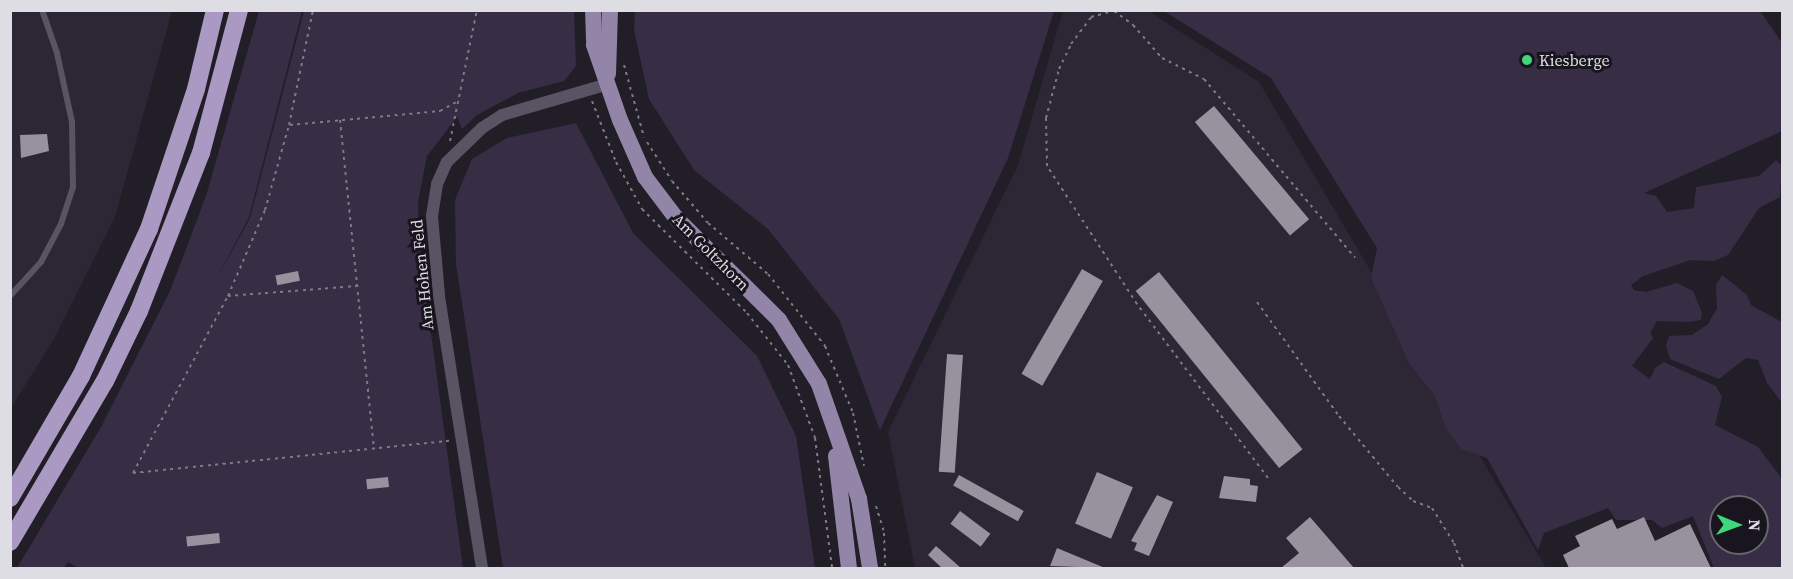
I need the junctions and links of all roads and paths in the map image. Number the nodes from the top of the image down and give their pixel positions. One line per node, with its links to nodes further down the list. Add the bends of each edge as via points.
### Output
1 (42, 10): 16 (lane, via 57,52 72,122 73,187 61,224 41,262)
2 (215, 10): 23 (highway, via 196,89 149,229 81,376)
3 (239, 10): 24 (highway, via 201,153 139,311 77,432)
4 (313, 10): 12 (path)
5 (477, 10): 10 (path)
6 (593, 10): 8 (main road, Am Goltzhorn, via 594,45)
7 (610, 10): 8 (main road, Am Goltzhorn)
8 (608, 84): 9 (street, Am Hohen Feld); 19 (main road, Am Goltzhorn, via 633,152 660,200 780,320 805,357)
9 (589, 90): 13 (street, Am Hohen Feld, via 502,115 482,128); 26 (path, via 616,162 642,210 747,314 788,365 815,438)
10 (458, 101): 11 (path, via 440,111); 13 (path)
11 (340, 120): 12 (path); 15 (path)
12 (289, 125): 17 (path, via 265,210)
13 (447, 162): 20 (street, Am Hohen Feld, via 437,184 432,216)
14 (1355, 258): 22 (path, via 1204,79 1162,58 1133,25 1114,11 1102,11 1091,17 1059,69 1046,118 1047,166 1137,304)
15 (357, 286): 17 (path); 21 (path)
16 (10, 296)
17 (228, 296): 21 (path, via 133,473)
18 (1257, 302): 29 (path, via 1340,416 1398,487 1413,501 1432,508 1454,543)
19 (829, 411): 27 (main road, Am Goltzhorn); 28 (main road, Am Goltzhorn, via 859,499)
20 (460, 439): 21 (path); 25 (street, Am Hohen Feld)
21 (374, 448)
22 (1268, 478)
23 (10, 498)
24 (10, 542)
25 (482, 568)
26 (832, 568)
27 (849, 568)
28 (870, 568)
29 (1463, 568)

